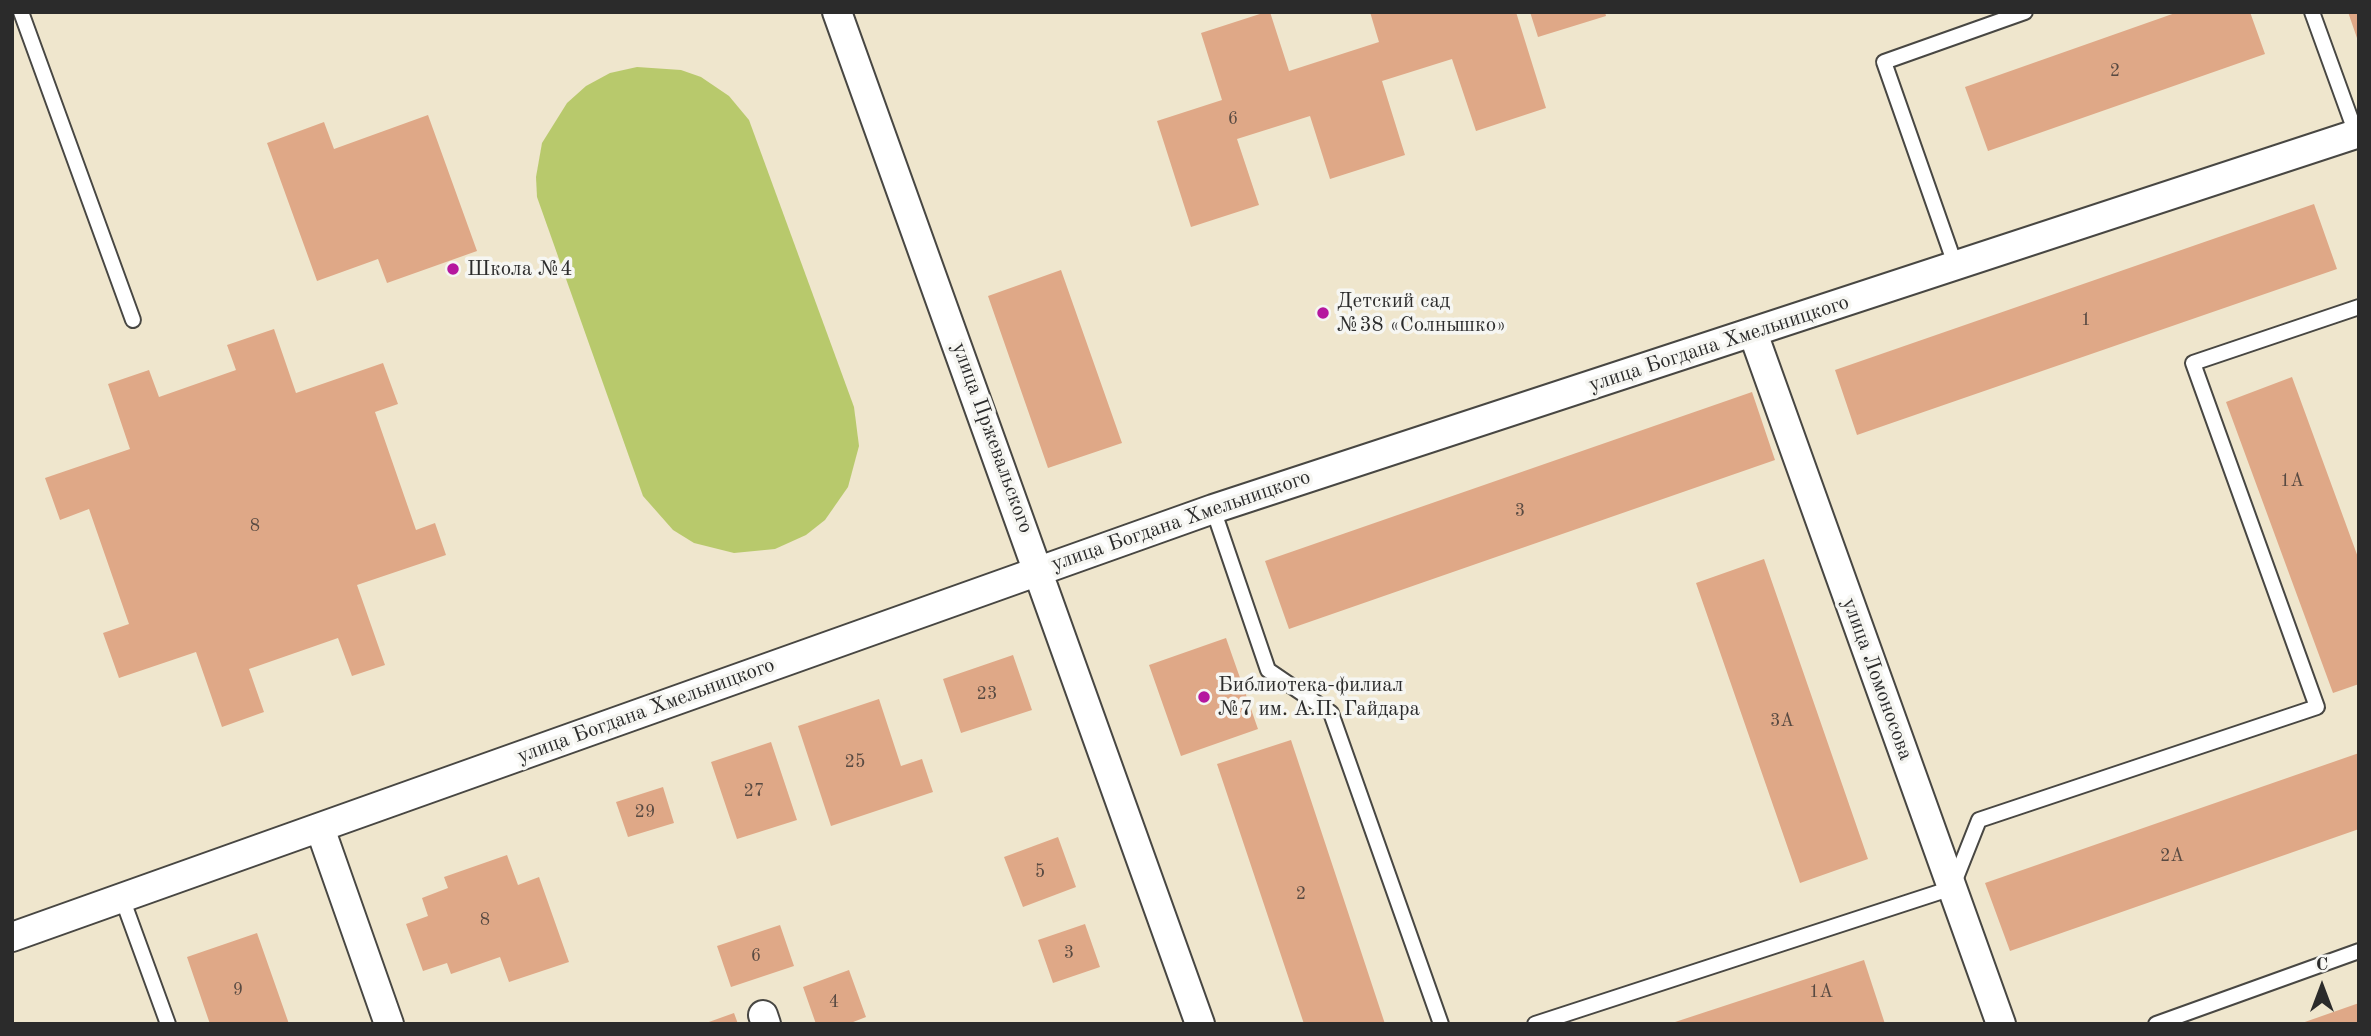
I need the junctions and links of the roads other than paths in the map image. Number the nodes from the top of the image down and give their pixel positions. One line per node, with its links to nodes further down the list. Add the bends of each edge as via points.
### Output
1 (21, 12): 8 (lane)
2 (837, 12): 11 (street, улица Пржевальского)
3 (2025, 12): 6 (lane, via 1884,62)
4 (2312, 12): 5 (lane)
5 (2358, 136): 6 (street, улица Богдана Хмельницкого)
6 (1956, 267): 9 (street, улица Богдана Хмельницкого)
7 (2359, 307): 13 (lane, via 2193,363 2317,707 1979,820)
8 (133, 320)
9 (1752, 334): 10 (street, улица Богдана Хмельницкого); 13 (street, улица Ломоносова)
10 (1213, 509): 11 (street, улица Богдана Хмельницкого); 20 (lane, via 1268,670 1331,713)
11 (1039, 569): 12 (street, улица Богдана Хмельницкого); 19 (street, улица Пржевальского)
12 (320, 828): 14 (street, улица Богдана Хмельницкого); 18 (street)
13 (1952, 888): 21 (lane); 22 (street, улица Ломоносова)
14 (122, 898): 15 (street, улица Богдана Хмельницкого); 17 (lane)
15 (12, 937)
16 (2359, 951): 23 (lane)
17 (168, 1024)
18 (389, 1024)
19 (1200, 1024)
20 (1441, 1024)
21 (1535, 1024)
22 (2001, 1024)
23 (2156, 1024)

